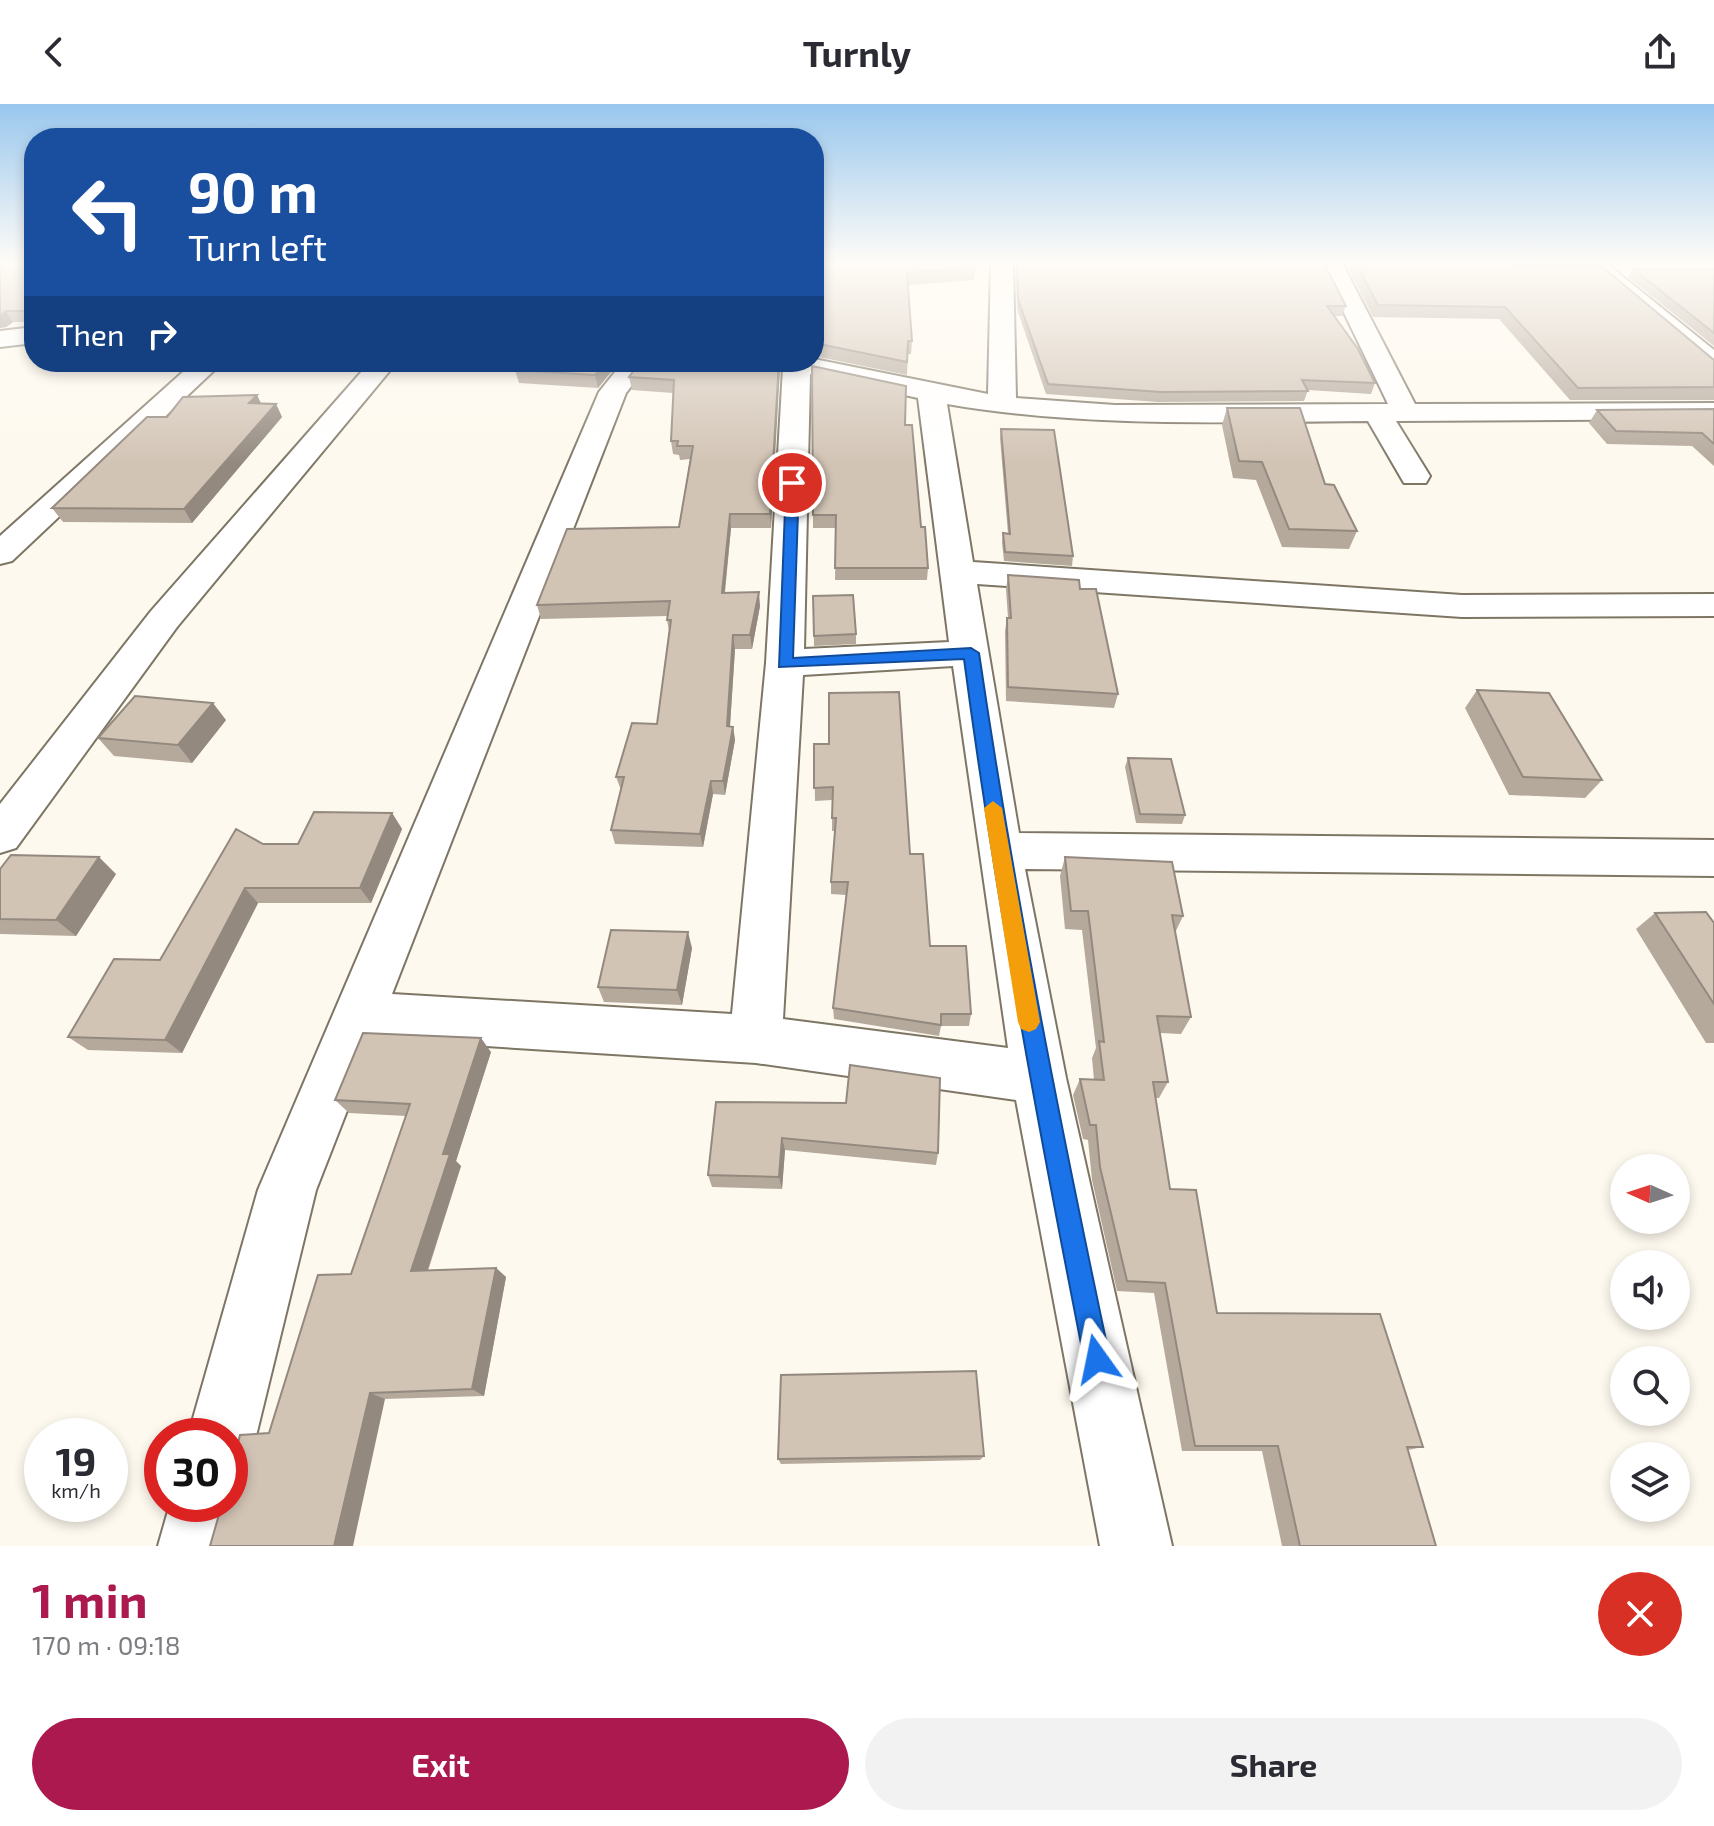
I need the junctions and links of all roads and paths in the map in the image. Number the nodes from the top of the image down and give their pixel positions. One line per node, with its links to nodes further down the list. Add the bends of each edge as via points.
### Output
1 (1002, 330): 13 (street)
2 (1358, 330): 15 (street)
3 (1674, 330): 6 (street)
4 (24, 336): 5 (street)
5 (0, 339)
6 (1714, 363)
7 (824, 370): 12 (street)
8 (199, 372): 17 (street)
9 (375, 372): 22 (street, via 164,619)
10 (629, 372): 25 (street, via 613,392)
11 (794, 372): 21 (street)
12 (931, 393): 13 (street); 18 (street)
13 (1002, 405): 15 (street, via 1115,414)
14 (1714, 411): 15 (street)
15 (1392, 413): 16 (street)
16 (1415, 476)
17 (0, 554)
18 (960, 572): 19 (street, via 1462,606); 20 (street)
19 (1714, 605)
20 (971, 653): 21 (street); 23 (street)
21 (785, 663): 26 (street)
22 (0, 836)
23 (999, 851): 24 (street); 27 (street)
24 (1714, 858)
25 (357, 1015): 26 (street); 28 (street, via 287,1190)
26 (756, 1039): 27 (street)
27 (1039, 1078): 31 (street)
28 (227, 1418)
29 (200, 1522): 30 (street)
30 (194, 1546)
31 (1136, 1546)

